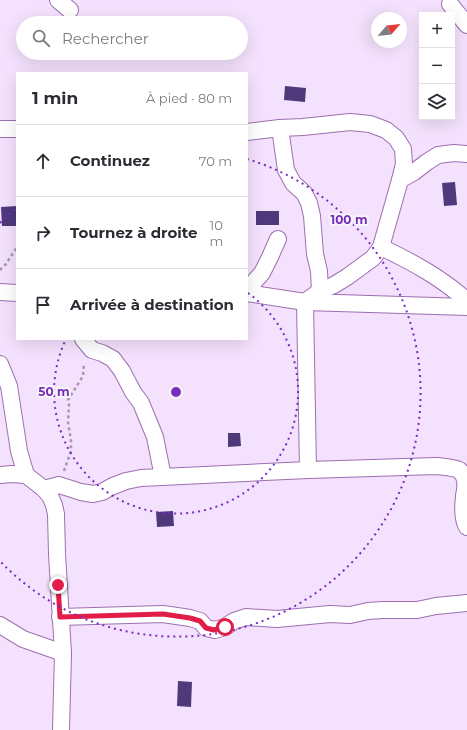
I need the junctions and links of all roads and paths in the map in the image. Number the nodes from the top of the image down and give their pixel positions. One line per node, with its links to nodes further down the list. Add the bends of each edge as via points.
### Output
1 (452, 1): 2 (street)
2 (467, 25)
3 (280, 128): 6 (street); 8 (street, via 350,122 370,124 386,130 396,138 403,149 404,164); 13 (street, via 286,170 309,203 318,271 328,277)
4 (0, 129): 5 (street)
5 (16, 129)
6 (248, 132)
7 (467, 154): 8 (street, via 438,155)
8 (400, 180): 10 (street)
9 (278, 239): 14 (street, via 262,273)
10 (381, 247): 13 (street, via 373,258); 18 (street, via 434,275)
11 (16, 249): 12 (path)
12 (0, 270)
13 (327, 288): 19 (street)
14 (248, 291)
15 (0, 292): 16 (street)
16 (16, 293)
17 (248, 293): 19 (street)
18 (467, 301)
19 (305, 302): 20 (street); 23 (street)
20 (467, 307)
21 (88, 345): 26 (street, via 113,359 142,403 155,437); 27 (path, via 83,376 68,400 71,451)
22 (0, 364): 25 (street, via 9,386 19,451)
23 (308, 470): 26 (street); 29 (street, via 437,466 459,470 466,481 463,515)
24 (0, 475): 25 (street)
25 (26, 475): 28 (street)
26 (163, 477): 27 (street, via 126,481 93,494)
27 (59, 485): 28 (street)
28 (44, 490): 31 (street, via 50,496 56,514)
29 (467, 527)
30 (467, 603): 31 (street, via 417,610 376,610 350,615 330,614 277,619 246,617 214,630 206,628 200,621 163,614)
31 (60, 617): 33 (street)
32 (0, 625): 33 (street, via 24,639)
33 (63, 653): 34 (street)
34 (61, 730)

